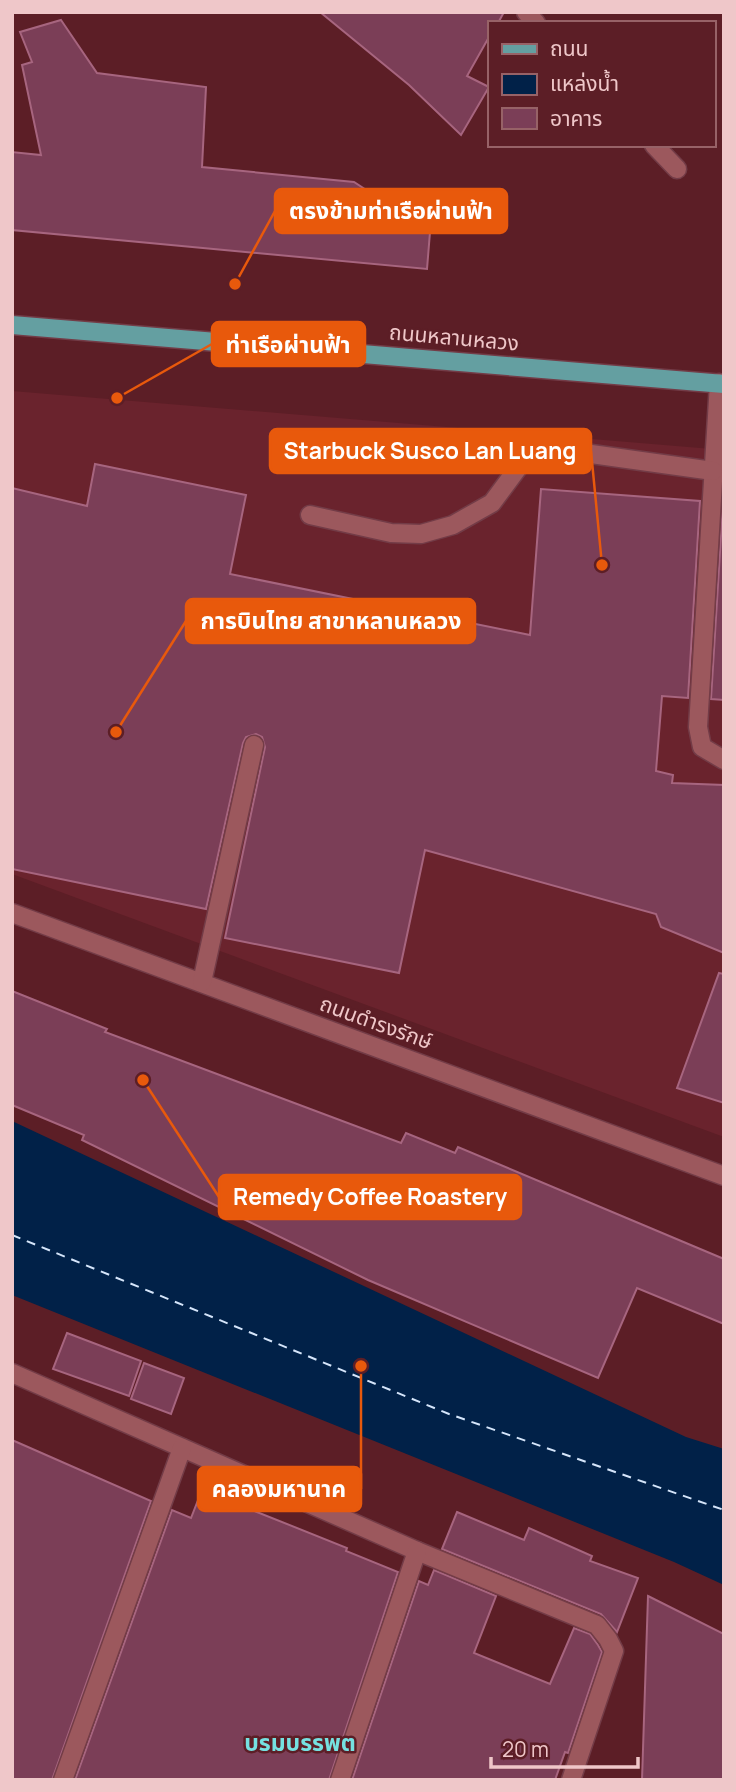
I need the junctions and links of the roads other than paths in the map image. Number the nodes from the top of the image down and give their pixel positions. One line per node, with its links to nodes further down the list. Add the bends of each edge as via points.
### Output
1 (656, 147): 2 (street)
2 (677, 169)
3 (12, 325): 4 (main road, ถนนหลานหลวง)
4 (721, 384): 5 (street)
5 (713, 471): 6 (street, via 541,447 533,449 492,503 453,525 421,534 391,533); 8 (street, via 698,727 702,747)
6 (310, 516)
7 (254, 745): 10 (street)
8 (724, 760)
9 (12, 913): 10 (street, ถนนดำรงรักษ์)
10 (202, 982): 11 (street, ถนนดำรงรักษ์)
11 (724, 1176)
12 (12, 1373): 13 (street)
13 (182, 1448): 14 (street); 15 (street)
14 (418, 1551): 16 (street); 17 (street, via 597,1625 608,1639 614,1651)
15 (63, 1780)
16 (340, 1780)
17 (570, 1780)

